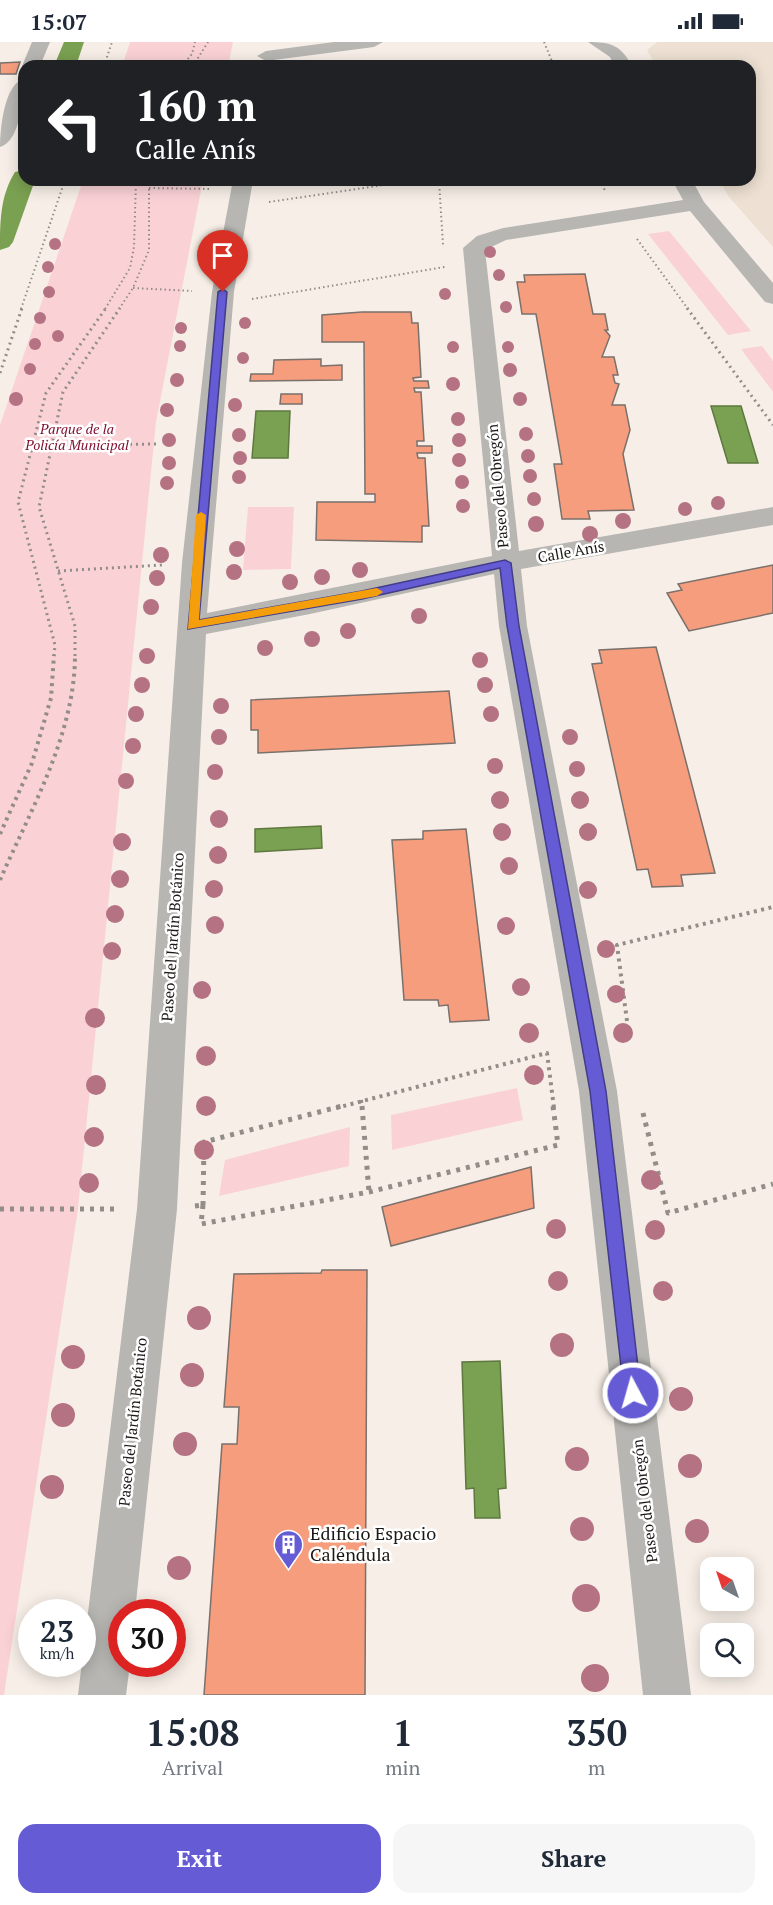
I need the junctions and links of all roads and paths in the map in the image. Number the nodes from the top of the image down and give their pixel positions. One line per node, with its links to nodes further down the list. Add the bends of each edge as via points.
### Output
1 (41, 42): 10 (street)
2 (112, 42): 11 (path)
3 (195, 42): 12 (path)
4 (208, 42): 13 (path)
5 (374, 42): 9 (street)
6 (544, 42): 14 (path)
7 (597, 42): 8 (street)
8 (621, 54)
9 (265, 55)
10 (34, 60)
11 (106, 60)
12 (187, 60)
13 (197, 60)
14 (552, 60)
15 (18, 98): 16 (street)
16 (0, 141)
17 (63, 186): 31 (path)
18 (136, 186): 40 (path, via 130,268 46,393 18,502 55,645 48,709 32,763)
19 (330, 186): 23 (path)
20 (439, 186): 26 (path)
21 (603, 186): 25 (path)
22 (149, 188): 23 (path); 28 (path, via 149,250)
23 (241, 192): 30 (street, Paseo del Jardín Botánico)
24 (689, 192): 25 (street, Paseo del Obregón); 29 (street)
25 (616, 217): 32 (path, via 646,249); 37 (street, Paseo del Obregón, via 503,234 474,248)
26 (444, 248)
27 (444, 259): 30 (path, via 445,268)
28 (133, 288): 30 (path); 34 (path, via 63,392)
29 (773, 297)
30 (222, 298): 36 (street, Paseo del Jardín Botánico)
31 (0, 373)
32 (773, 425)
33 (159, 444): 34 (path)
34 (52, 445): 38 (path, via 39,507)
35 (773, 516): 37 (street, Calle Anís)
36 (196, 563): 38 (path); 39 (street, Paseo del Jardín Botánico)
37 (505, 563): 39 (street, Calle Anís, via 419,584); 52 (street, Paseo del Obregón, via 513,626 598,1091)
38 (58, 571): 41 (path, via 75,626 75,682 58,746)
39 (192, 626): 50 (street, Paseo del Jardín Botánico)
40 (0, 834)
41 (0, 880)
42 (773, 907): 43 (path, via 617,945)
43 (628, 1026)
44 (361, 1100): 47 (path); 47 (path, via 547,1053 558,1145); 48 (path, via 204,1142)
45 (641, 1106): 46 (path, via 668,1213)
46 (773, 1184)
47 (369, 1192): 48 (path, via 201,1224)
48 (203, 1205): 50 (path)
49 (0, 1209): 50 (path)
50 (157, 1209): 51 (street, Paseo del Jardín Botánico)
51 (102, 1695)
52 (667, 1695)

